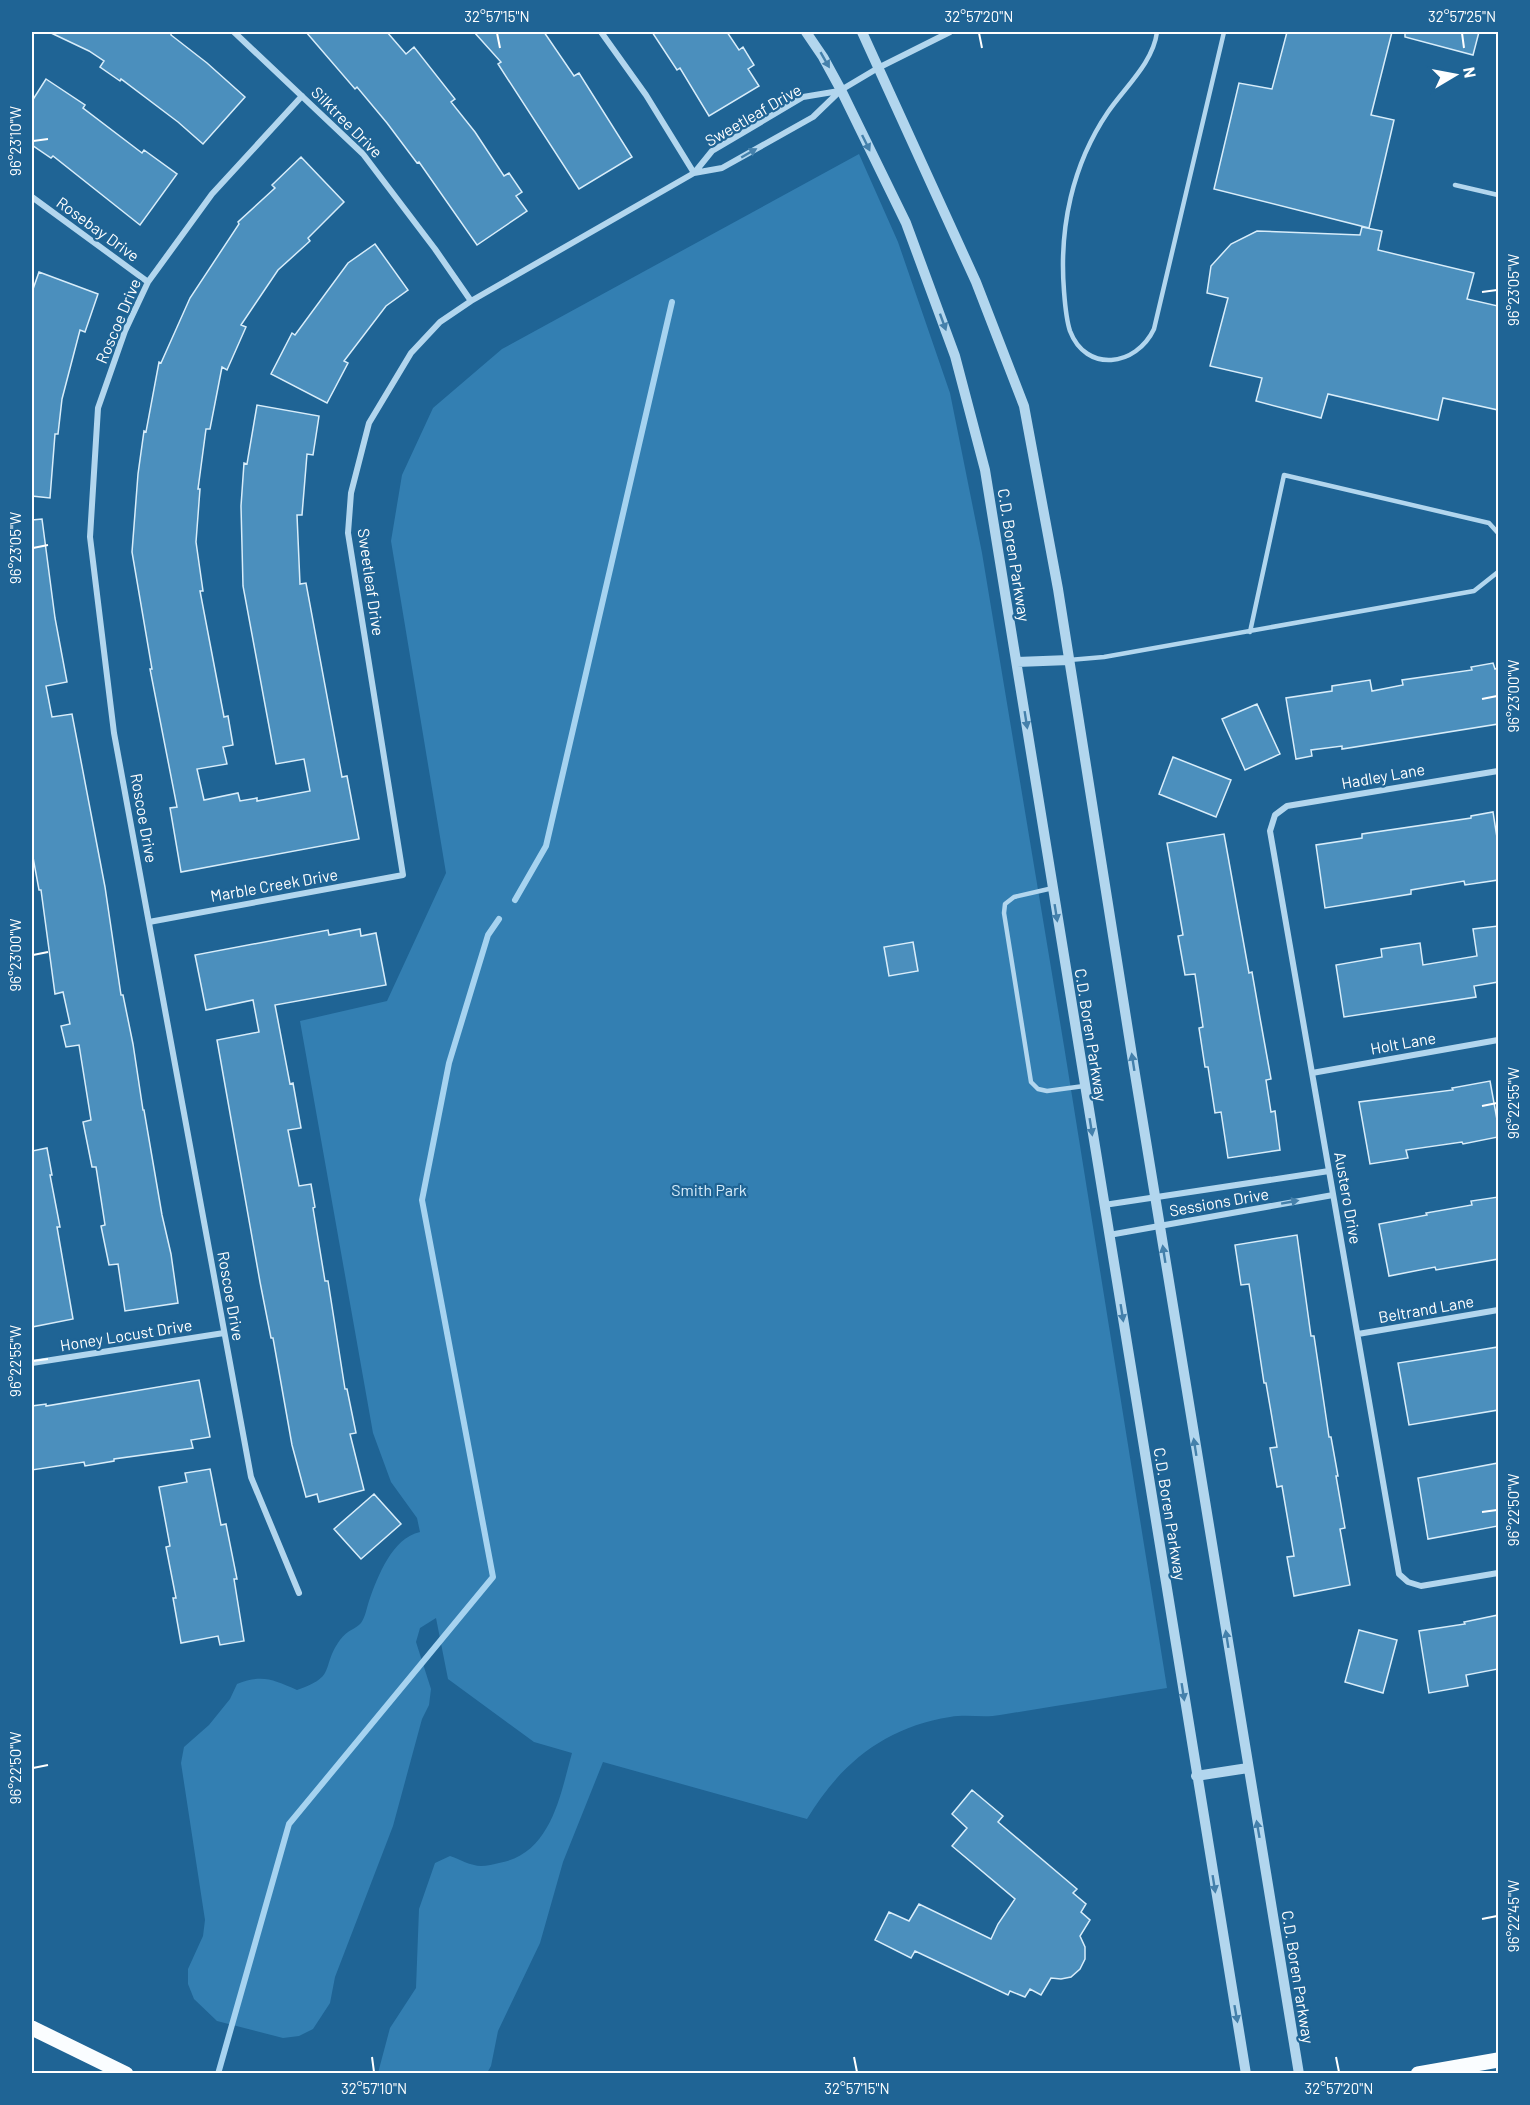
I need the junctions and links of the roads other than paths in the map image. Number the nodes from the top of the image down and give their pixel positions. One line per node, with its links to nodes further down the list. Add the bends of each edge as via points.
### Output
1 (234, 32): 10 (street, Silktree Drive)
2 (601, 32): 11 (street)
3 (806, 32): 9 (street, C.D. Boren Parkway, one-way to 9)
4 (862, 32): 8 (street, C.D. Boren Parkway)
5 (950, 32): 8 (street)
6 (1157, 32): 7 (lane, via 1151,52 1092,138 1066,217 1062,273 1070,330 1087,353 1106,360 1135,353 1154,329)
7 (1224, 32)
8 (878, 68): 9 (street); 20 (street, C.D. Boren Parkway, via 976,282 1024,406)
9 (841, 90): 11 (street, Sweetleaf Drive, one-way to 9, via 722,168 783,134 813,117); 11 (street, Sweetleaf Drive, via 803,97 712,151); 21 (street, C.D. Boren Parkway, one-way to 21, via 906,224 955,356 985,470)
10 (302, 96): 15 (street, Roscoe Drive, via 212,194); 16 (street, Silktree Drive, via 363,154)
11 (694, 173): 16 (street, Sweetleaf Drive)
12 (1455, 184): 13 (lane)
13 (1498, 195)
14 (32, 197): 15 (street, Rosebay Drive)
15 (148, 282): 26 (street, Roscoe Drive, via 125,331 98,408 90,537 114,733)
16 (471, 301): 24 (street, Sweetleaf Drive, via 440,322 411,353 369,423 351,493 348,533)
17 (1498, 533): 19 (lane, via 1489,523 1284,475)
18 (1498, 572): 19 (lane, via 1474,591)
19 (1250, 632): 20 (lane)
20 (1069, 660): 21 (street); 32 (street, C.D. Boren Parkway, one-way to 20)
21 (1017, 662): 25 (street, C.D. Boren Parkway, one-way to 25)
22 (1498, 771): 23 (street, Hadley Lane, via 1287,807)
23 (1275, 815): 28 (street, Austero Drive, via 1270,831)
24 (403, 875): 26 (street, Marble Creek Drive)
25 (1053, 888): 29 (street, C.D. Boren Parkway, one-way to 29); 29 (lane, via 1014,897 1005,904 1004,913 1031,1082 1047,1091)
26 (149, 922): 37 (street, Roscoe Drive)
27 (1498, 1040): 28 (street, Holt Lane)
28 (1312, 1073): 30 (street, Austero Drive)
29 (1084, 1086): 33 (street, C.D. Boren Parkway, one-way to 33)
30 (1329, 1171): 31 (street, Austero Drive); 32 (street, Sessions Drive)
31 (1333, 1195): 34 (street, Sessions Drive, one-way to 31); 38 (street, Austero Drive)
32 (1155, 1198): 33 (street, Sessions Drive); 34 (street, C.D. Boren Parkway)
33 (1104, 1205): 35 (street, C.D. Boren Parkway)
34 (1159, 1226): 35 (street, Sessions Drive); 42 (street, C.D. Boren Parkway, one-way to 34)
35 (1109, 1235): 43 (street, C.D. Boren Parkway, one-way to 43)
36 (1498, 1310): 38 (street, Beltrand Lane)
37 (224, 1333): 39 (street, Honey Locust Drive); 41 (street, Roscoe Drive, via 251,1478)
38 (1358, 1334): 40 (street, Austero Drive, via 1399,1574 1421,1586)
39 (32, 1363)
40 (1498, 1573)
41 (299, 1593)
42 (1248, 1768): 43 (street); 48 (street, C.D. Boren Parkway, one-way to 42)
43 (1196, 1776): 47 (street, C.D. Boren Parkway, one-way to 47)
44 (32, 2028): 46 (main road)
45 (1493, 2061): 49 (main road)
46 (126, 2073)
47 (1246, 2073)
48 (1299, 2073)
49 (1418, 2073)

